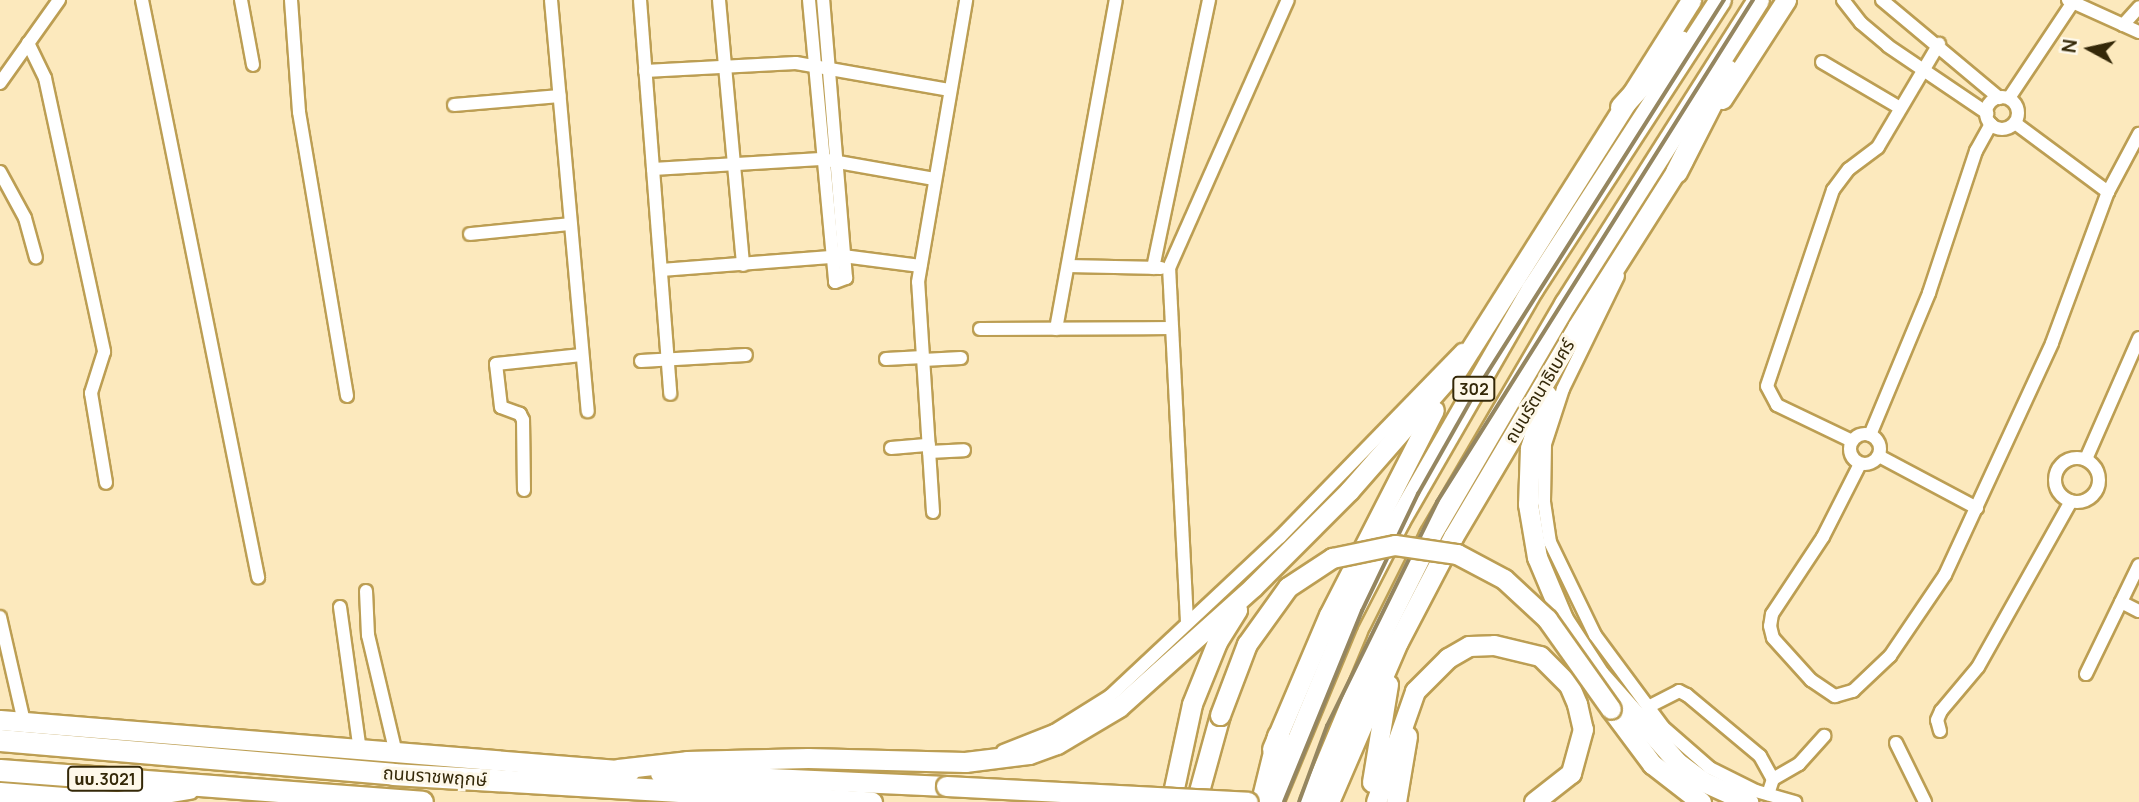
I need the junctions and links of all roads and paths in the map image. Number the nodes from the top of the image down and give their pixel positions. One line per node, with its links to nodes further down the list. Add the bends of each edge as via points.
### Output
1 (59, 0): 25 (street)
2 (142, 0): 96 (street)
3 (241, 0): 31 (street)
4 (291, 0): 80 (street, via 299,112)
5 (551, 0): 37 (street)
6 (640, 0): 34 (street)
7 (719, 0): 29 (street)
8 (809, 0): 30 (street)
9 (823, 0): 32 (street)
10 (966, 0): 36 (street)
11 (1115, 0): 61 (street)
12 (1209, 0): 62 (street)
13 (1288, 0): 63 (street)
14 (1691, 0): 40 (main road, 302)
15 (1720, 0): 40 (main road); 134 (main road, 302, via 1532,289 1399,520 1346,623)
16 (1758, 0): 135 (main road, ถนนรัตนาธิเบศร์ / 302, via 1565,304 1437,523 1378,637)
17 (1764, 0): 50 (main road)
18 (1786, 0): 50 (main road, ถนนรัตนาธิเบศร์)
19 (1843, 0): 33 (street, via 1879,38)
20 (1882, 0): 26 (street)
21 (2070, 1): 23 (street); 38 (street)
22 (2139, 7): 23 (street)
23 (2123, 25): 24 (street)
24 (2139, 32)
25 (28, 43): 28 (street); 90 (street, via 44,71 104,352 91,393)
26 (1939, 44): 33 (street); 38 (street)
27 (1822, 62): 41 (street)
28 (5, 64): 35 (street)
29 (725, 64): 30 (street); 34 (street); 47 (street)
30 (814, 64): 32 (street); 45 (street)
31 (253, 65)
32 (828, 67): 36 (street); 46 (street)
33 (1923, 68): 41 (street); 42 (street)
34 (645, 71): 48 (street)
35 (0, 83)
36 (949, 90): 51 (street)
37 (560, 96): 39 (street); 53 (street)
38 (2004, 98): 42 (street); 43 (street, via 2018,109)
39 (454, 105)
40 (1621, 107): 69 (main road, 302)
41 (1900, 108): 83 (street, via 1878,147 1849,169 1833,190 1767,386 1777,405)
42 (1989, 118): 43 (street, via 2006,129); 82 (street, via 1929,293)
43 (2015, 123): 52 (street)
44 (2139, 134): 52 (street)
45 (821, 159): 46 (street); 47 (street); 58 (street)
46 (835, 161): 51 (street); 56 (street)
47 (733, 162): 48 (street); 59 (street)
48 (653, 169): 64 (street)
49 (0, 172): 57 (street, via 25,218)
50 (1676, 172): 54 (main road, ถนนรัตนาธิเบศร์)
51 (934, 178): 60 (street)
52 (2108, 192): 93 (street, via 2052,343)
53 (571, 224): 55 (street); 71 (street)
54 (1640, 228): 65 (main road, ถนนรัตนาธิเบศร์); 107 (street, via 1563,389 1545,444 1543,470 1550,542 1559,568 1595,635)
55 (470, 234)
56 (844, 256): 58 (street); 58 (street, via 843,281 832,281); 60 (street)
57 (36, 258)
58 (829, 258): 59 (street)
59 (743, 265): 64 (street)
60 (920, 265): 76 (street)
61 (1068, 266): 62 (street); 68 (street)
62 (1153, 268): 63 (street)
63 (1169, 268): 66 (street)
64 (661, 270): 73 (street)
65 (1577, 327): 104 (main road, ถนนรัตนาธิเบศร์, via 1452,537); 142 (main road, via 1550,385 1530,448 1528,504 1537,557 1563,619 1599,674 1643,728 1702,781)
66 (1172, 328): 68 (street); 103 (street)
67 (980, 329): 68 (street)
68 (1056, 329)
69 (1481, 331): 78 (main road, 302); 103 (street, via 1280,537)
70 (2139, 338): 88 (street)
71 (582, 355): 81 (street); 91 (street, via 496,364 501,407 520,414 523,420)
72 (746, 355): 73 (street)
73 (668, 358): 77 (street); 79 (street)
74 (961, 358): 76 (street)
75 (886, 359): 76 (street)
76 (923, 359): 85 (street)
77 (641, 361)
78 (1462, 362): 97 (main road, via 1349,491); 112 (main road, 302, via 1413,447 1329,615)
79 (670, 394)
80 (347, 397)
81 (588, 411)
82 (1870, 435): 83 (street); 87 (street, via 1880,446)
83 (1852, 441): 89 (street, via 1852,457)
84 (891, 448): 85 (street)
85 (929, 449): 86 (street); 94 (street)
86 (964, 450)
87 (1879, 456): 89 (street); 93 (street)
88 (2086, 459): 92 (street, via 2095,466 2098,488 2092,497); 92 (street, via 2063,462 2056,472 2060,495)
89 (1860, 464): 93 (street, via 1833,521 1779,603 1770,626 1773,638 1811,680 1835,696 1860,685 1916,622)
90 (106, 483)
91 (524, 490)
92 (2071, 501): 111 (street, via 1978,667 1941,711 1937,720)
93 (1977, 508)
94 (933, 512)
95 (2139, 565): 99 (street)
96 (258, 577)
97 (1252, 587): 119 (main road, via 1119,708 1085,729 1029,754); 130 (main road, via 1204,670)
98 (366, 591): 118 (street, via 368,635)
99 (2121, 602): 101 (street); 106 (street)
100 (340, 607): 116 (street)
101 (2139, 611)
102 (0, 617): 109 (street)
103 (1187, 622): 119 (street, via 1110,696 1054,731 1002,751)
104 (1398, 642): 136 (main road, ถนนรัตนาธิเบศร์); 137 (main road, via 1379,726)
105 (1432, 669): 138 (main road, via 1404,713); 139 (main road, via 1408,730); 140 (main road, via 1469,646 1494,645 1540,656 1569,685 1583,729 1570,773)
106 (2086, 674)
107 (1648, 707): 122 (street, via 1679,691 1746,741); 125 (street, via 1710,768)
108 (0, 720): 109 (main road)
109 (24, 722): 110 (main road)
110 (89, 730): 116 (main road); 117 (main road)
111 (1940, 731)
112 (1278, 736): 132 (main road, 302); 133 (main road)
113 (1824, 736): 122 (street, via 1799,764)
114 (0, 740): 117 (main road, ถนนราชพฤกษ์ / นบ.3021)
115 (1896, 743): 144 (street)
116 (360, 751): 118 (main road)
117 (159, 752): 129 (main road, ถนนราชพฤกษ์ / นบ.3021, via 393,774)
118 (396, 753): 120 (main road)
119 (933, 761): 120 (main road, via 687,761)
120 (618, 769): 132 (main road, bridge)
121 (0, 770): 123 (main road, ถนนราชพฤกษ์ / นบ.3021)
122 (1773, 779): 125 (street)
123 (211, 785): 126 (main road); 128 (main road, ถนนราชพฤกษ์ / นบ.3021)
124 (0, 792): 126 (main road, นบ.3021)
125 (1768, 794): 143 (street)
126 (118, 801): 127 (main road)
127 (128, 802)
128 (422, 802)
129 (871, 802)
130 (1171, 802)
131 (1196, 802): 141 (main road, bridge, via 1220,715 1247,644 1288,587 1332,558 1395,545 1457,554 1504,579 1548,620 1652,764)
132 (1250, 802)
133 (1261, 802)
134 (1272, 802)
135 (1310, 802)
136 (1329, 802)
137 (1370, 802)
138 (1376, 802)
139 (1396, 802)
140 (1534, 802)
141 (1701, 802)
142 (1748, 802)
143 (1795, 802)
144 (1925, 802)

